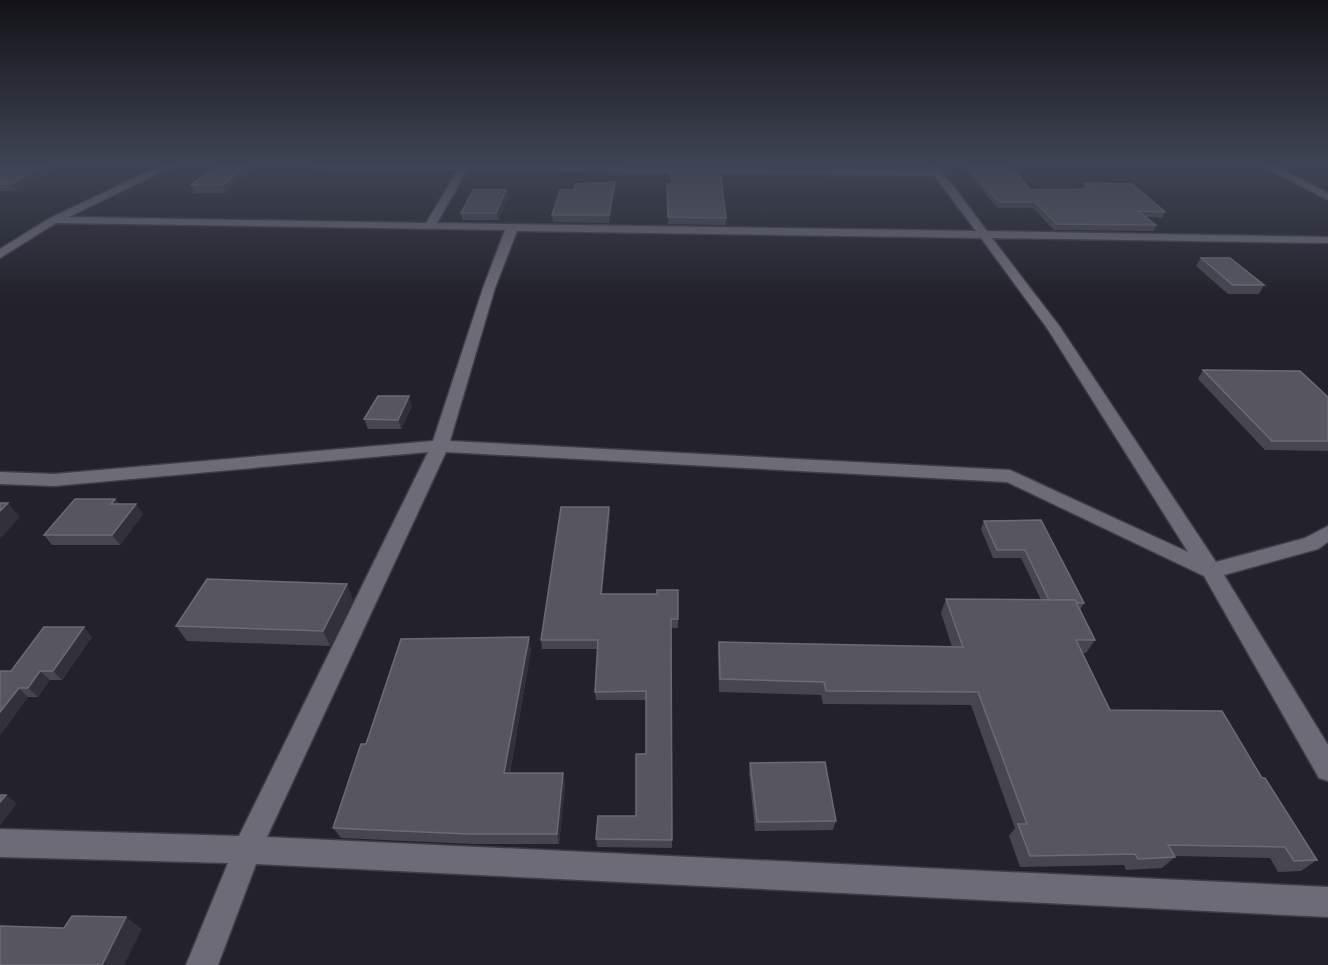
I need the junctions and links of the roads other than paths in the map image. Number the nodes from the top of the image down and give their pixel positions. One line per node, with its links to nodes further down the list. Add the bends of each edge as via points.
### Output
1 (75, 210): 4 (street)
2 (439, 210): 5 (street)
3 (967, 210): 7 (street)
4 (54, 220): 5 (street); 9 (street)
5 (429, 227): 6 (street)
6 (512, 228): 7 (street); 10 (street, via 489,288)
7 (986, 234): 8 (street); 13 (street, via 1053,327)
8 (1328, 240)
9 (0, 254)
10 (440, 446): 11 (street, via 54,480); 13 (street, via 1010,476); 16 (street)
11 (0, 478)
12 (1328, 533): 13 (street, via 1311,544)
13 (1211, 571): 14 (street)
14 (1328, 769)
15 (0, 843): 16 (street)
16 (247, 850): 17 (street); 18 (street)
17 (1328, 902)
18 (202, 965)

